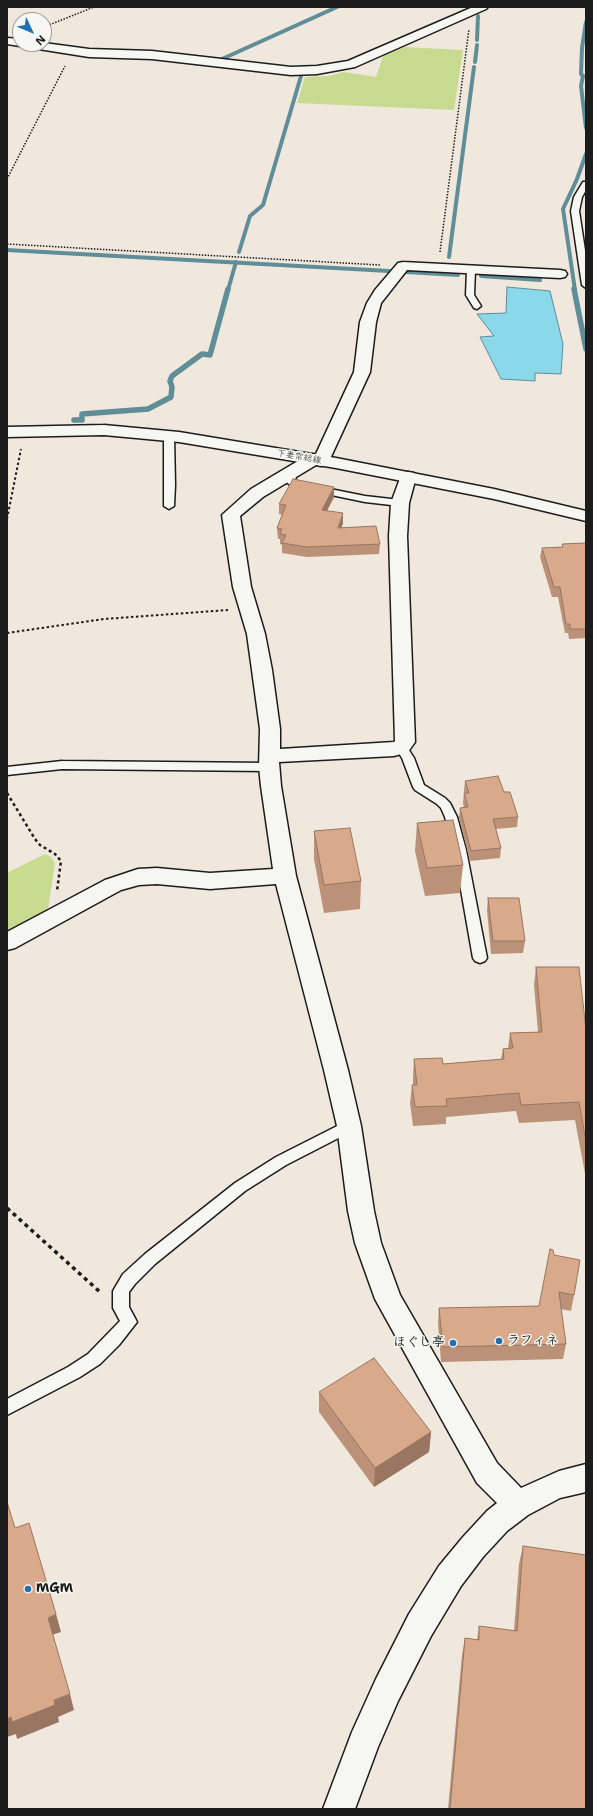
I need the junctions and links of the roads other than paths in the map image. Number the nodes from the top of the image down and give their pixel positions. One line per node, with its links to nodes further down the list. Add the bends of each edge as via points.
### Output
1 (477, 9): 2 (street, via 351,64 317,70 291,71 152,55 89,53)
2 (52, 48)
3 (586, 184): 6 (lane, via 578,197 575,211)
4 (471, 270): 5 (street); 7 (lane, via 470,296); 10 (street, via 403,266 390,281 374,303 368,322 362,372)
5 (560, 274)
6 (586, 285)
7 (477, 306)
8 (7, 432): 9 (street, 下妻常総線, via 104,430)
9 (169, 436): 10 (street, 下妻常総線); 14 (lane)
10 (318, 460): 11 (street); 12 (street, 下妻常総線)
11 (292, 473): 13 (lane, via 290,480 297,486); 17 (street, via 257,493 231,515 242,587 256,634 269,721)
12 (408, 478): 13 (street); 15 (street, 下妻常総線, via 516,499)
13 (400, 503): 16 (street, via 398,570 406,737)
14 (169, 506)
15 (586, 516)
16 (401, 748): 17 (street); 21 (lane, via 408,758 419,786 441,801 451,817 460,850)
17 (270, 762): 18 (lane, via 62,765); 19 (street, via 271,786)
18 (7, 771)
19 (285, 876): 20 (street, via 210,881 157,876 138,877 113,885); 22 (street)
20 (7, 942)
21 (480, 958)
22 (349, 1126): 23 (lane, via 281,1161 240,1187 145,1264 121,1290 121,1308 128,1322 113,1340 94,1359 74,1372); 25 (street, via 368,1243 388,1299 487,1473)
23 (7, 1407)
24 (586, 1478): 25 (street, via 559,1485)
25 (518, 1505): 26 (street, via 473,1547 450,1576 420,1625 363,1743)
26 (339, 1809)

